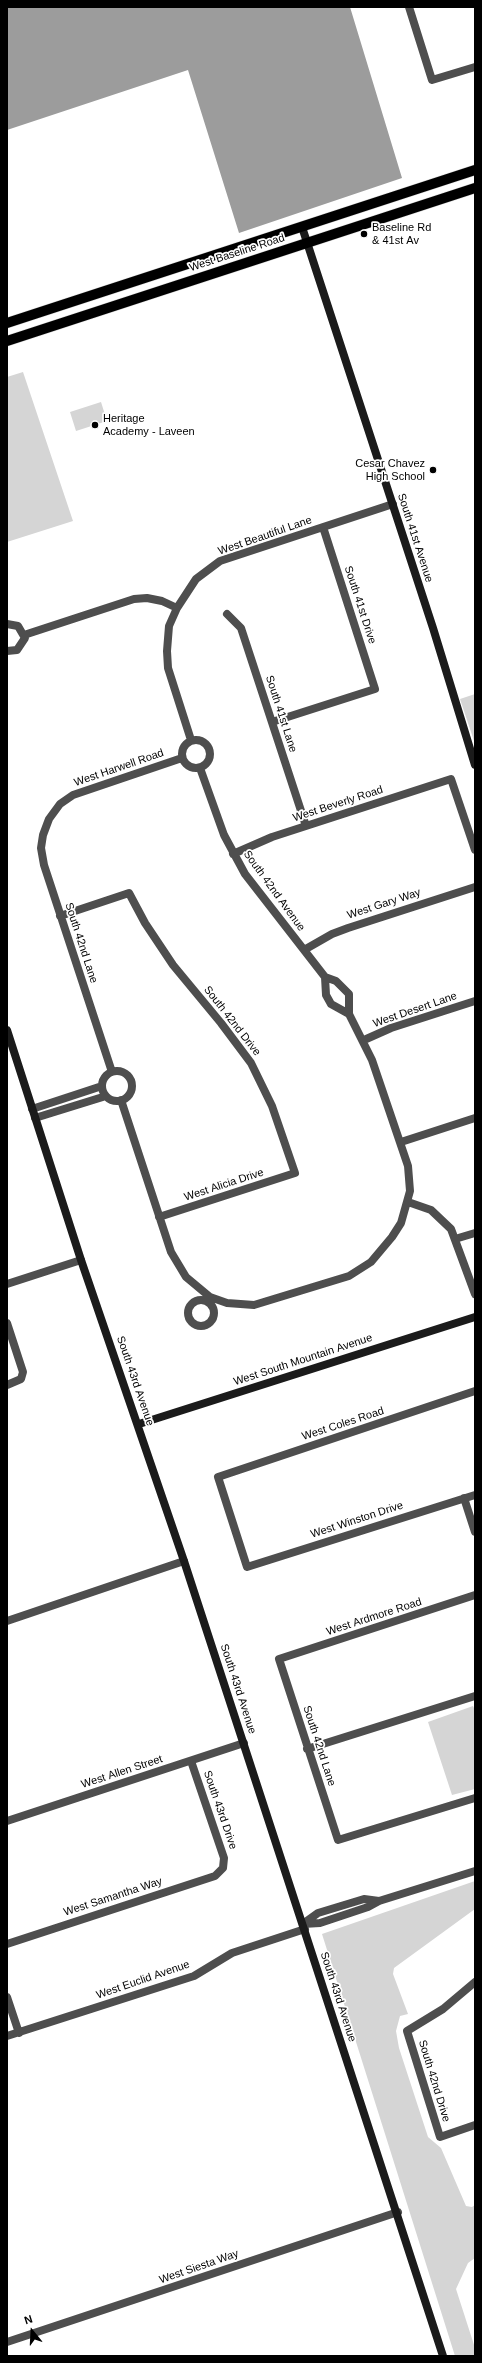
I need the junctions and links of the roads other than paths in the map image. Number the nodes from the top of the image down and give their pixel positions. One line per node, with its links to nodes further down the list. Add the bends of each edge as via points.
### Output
1 (409, 7): 2 (street, via 432,80)
2 (475, 67)
3 (475, 170): 5 (main road, West Baseline Road)
4 (475, 188): 6 (main road, West Baseline Road)
5 (302, 227): 6 (street, South 41st Avenue); 7 (main road, West Baseline Road)
6 (307, 242): 8 (main road, West Baseline Road); 9 (street, South 41st Avenue)
7 (7, 324)
8 (7, 341)
9 (393, 504): 10 (street, West Beautiful Lane); 19 (street, South 41st Avenue)
10 (323, 527): 11 (street, West Beautiful Lane, via 220,561 196,579); 16 (street, South 41st Drive, via 376,689)
11 (177, 608): 14 (street, via 162,601 134,599); 17 (street, via 168,639 168,668)
12 (227, 614): 16 (street, South 41st Lane, via 240,628)
13 (7, 624): 14 (street, via 18,626)
14 (24, 635): 15 (street, via 21,647)
15 (7, 651)
16 (272, 722): 22 (street, South 41st Lane)
17 (191, 740): 18 (street, via 182,749); 20 (street, via 201,740 209,747 208,762)
18 (182, 758): 20 (street, via 187,765); 21 (street, West Harwell Road, via 73,795 60,804)
19 (475, 765)
20 (200, 768): 24 (street, South 42nd Avenue)
21 (49, 818): 26 (street, South 42nd Lane, via 41,848)
22 (306, 826): 23 (street, West Beverly Road, via 451,779); 24 (street, West Beverly Road, via 258,842)
23 (475, 850)
24 (234, 854): 27 (street, South 42nd Avenue, via 259,893)
25 (475, 887): 27 (street, West Gary Way, via 348,928)
26 (60, 916): 33 (street, South 42nd Lane); 41 (street, South 42nd Drive, via 129,893 173,965 251,1063 272,1106)
27 (304, 950): 28 (street, South 42nd Avenue)
28 (325, 977): 30 (street, via 326,995 331,1004); 30 (street, South 42nd Avenue, via 336,981 349,994)
29 (475, 1001): 32 (street, West Desert Lane, via 391,1028)
30 (350, 1014): 32 (street, South 42nd Avenue)
31 (7, 1030): 37 (street, South 43rd Avenue)
32 (364, 1040): 40 (street, South 42nd Avenue)
33 (112, 1072): 34 (street, via 105,1078); 36 (street, via 124,1074 131,1084 130,1092)
34 (102, 1086): 35 (street); 37 (street)
35 (106, 1096): 36 (street, via 113,1100); 38 (street)
36 (121, 1100): 43 (street)
37 (32, 1109): 38 (street, South 43rd Avenue)
38 (35, 1118): 46 (street, South 43rd Avenue)
39 (475, 1118): 40 (street)
40 (401, 1142): 42 (street, South 42nd Avenue, via 408,1166)
41 (296, 1173): 43 (street, West Alicia Drive)
42 (408, 1202): 43 (street, South 42nd Avenue, via 401,1223 389,1242 371,1262 349,1276 254,1305 209,1299 178,1266); 45 (street, via 437,1214 451,1229)
43 (159, 1217)
44 (475, 1233): 45 (street)
45 (456, 1239): 48 (street)
46 (81, 1260): 47 (street); 53 (street, South 43rd Avenue)
47 (7, 1284)
48 (475, 1294)
49 (475, 1317): 53 (street, West South Mountain Avenue)
50 (7, 1323): 51 (street, via 23,1372 21,1379)
51 (7, 1385)
52 (475, 1391): 58 (street, West Coles Road, via 218,1477)
53 (139, 1424): 57 (street, South 43rd Avenue)
54 (475, 1495): 55 (street, West Winston Drive)
55 (464, 1498): 56 (street); 58 (street, West Winston Drive)
56 (475, 1532)
57 (184, 1560): 60 (street); 63 (street, South 43rd Avenue)
58 (246, 1568)
59 (475, 1595): 61 (street, West Ardmore Road)
60 (7, 1621)
61 (279, 1659): 64 (street, South 42nd Lane)
62 (475, 1696): 64 (street)
63 (244, 1743): 65 (street, West Allen Street); 70 (street, South 43rd Avenue)
64 (307, 1749): 66 (street, South 42nd Lane, via 338,1840)
65 (191, 1761): 67 (street, West Allen Street); 68 (street, South 43rd Drive, via 224,1858)
66 (475, 1798)
67 (7, 1821)
68 (223, 1868): 71 (street, West Samantha Way, via 215,1876)
69 (475, 1871): 70 (street, West Euclid Avenue, via 380,1901 364,1899 318,1913)
70 (304, 1927): 74 (street, West Euclid Avenue, via 232,1953 194,1976); 77 (street, South 43rd Avenue)
71 (7, 1944)
72 (475, 1982): 76 (street, South 42nd Drive, via 443,2009 408,2031 440,2137)
73 (7, 1997): 74 (street)
74 (19, 2032): 75 (street, West Euclid Avenue)
75 (7, 2036)
76 (475, 2125)
77 (398, 2212): 78 (street, West Siesta Way); 79 (street, South 43rd Avenue)
78 (7, 2342)
79 (443, 2356)

